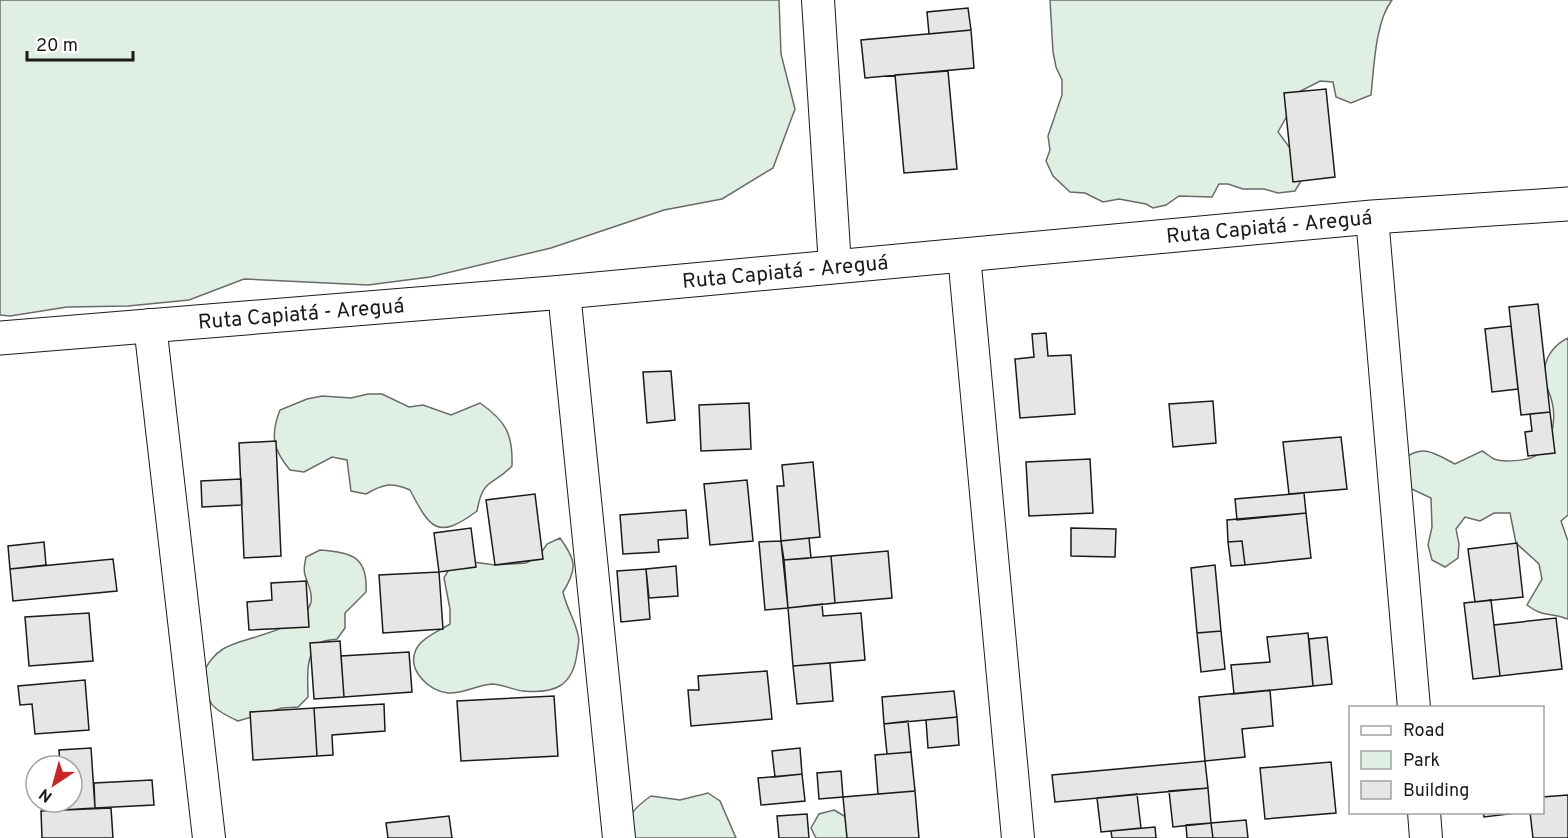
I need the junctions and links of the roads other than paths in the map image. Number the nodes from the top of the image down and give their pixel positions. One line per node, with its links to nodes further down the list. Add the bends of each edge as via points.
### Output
1 (818, 0): 5 (street)
2 (1568, 204): 3 (main road, Ruta Capiatá - Areguá)
3 (1372, 217): 4 (main road, Ruta Capiatá - Areguá); 9 (street)
4 (964, 255): 5 (main road, Ruta Capiatá - Areguá); 13 (street)
5 (835, 266): 6 (main road, Ruta Capiatá - Areguá)
6 (564, 292): 7 (main road, Ruta Capiatá - Areguá); 12 (street)
7 (150, 325): 8 (main road, Ruta Capiatá - Areguá); 11 (street)
8 (0, 338)
9 (1414, 706)
10 (1424, 814): 14 (street)
11 (209, 838)
12 (619, 838)
13 (1017, 838)
14 (1426, 838)

